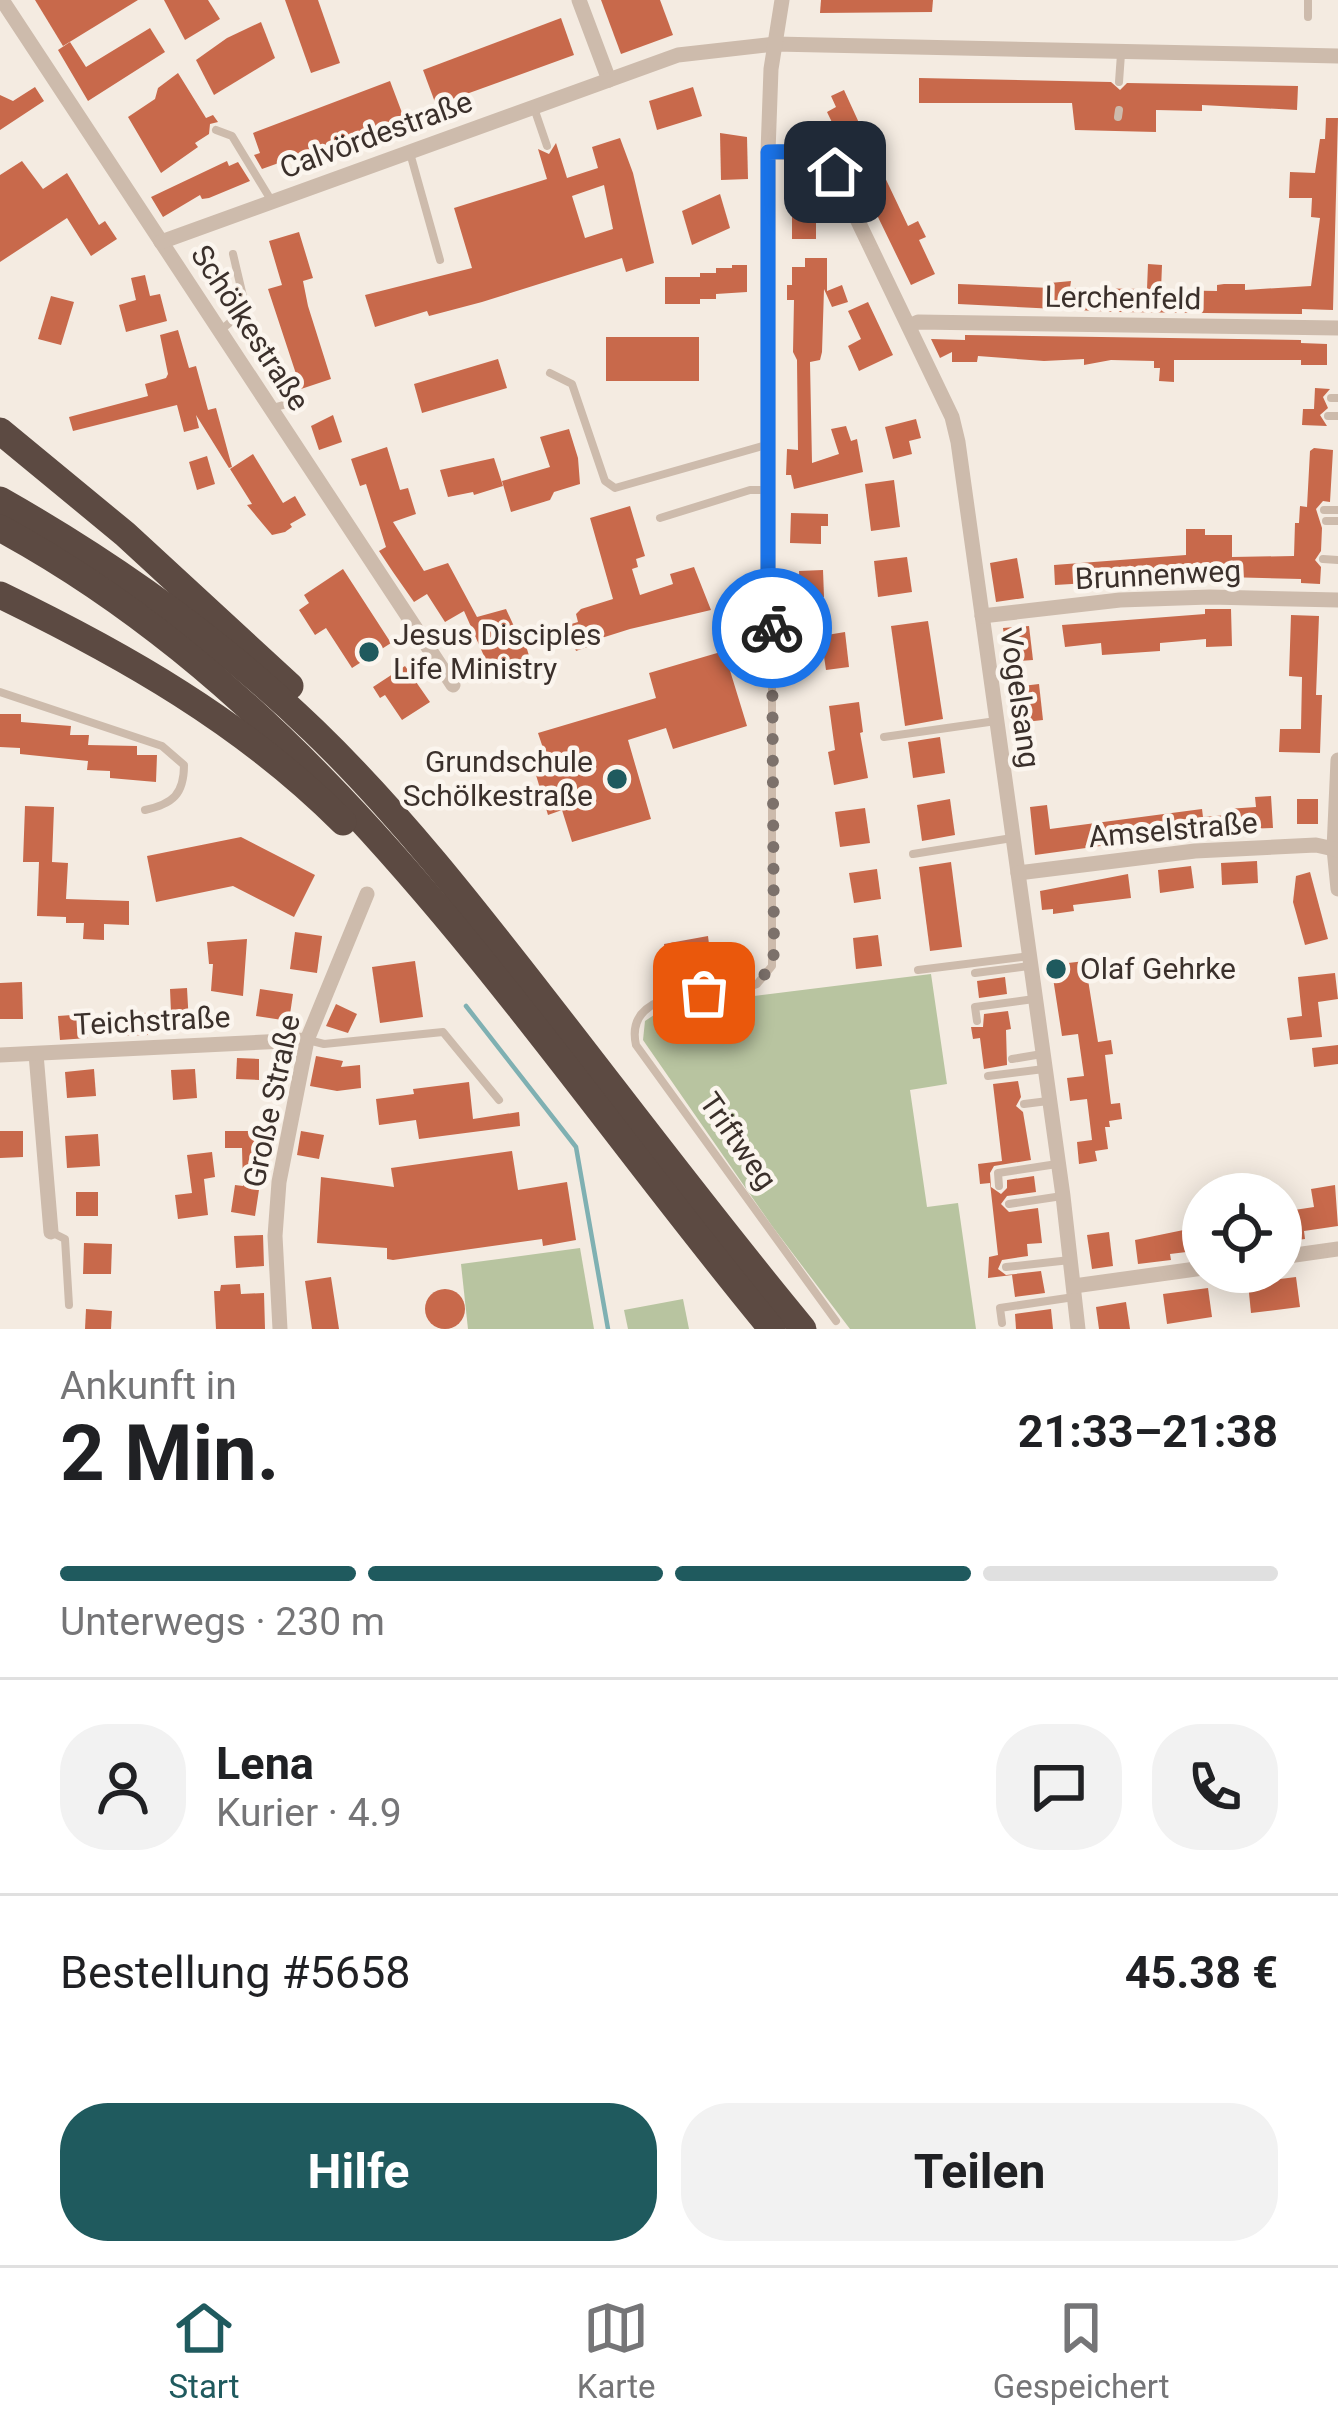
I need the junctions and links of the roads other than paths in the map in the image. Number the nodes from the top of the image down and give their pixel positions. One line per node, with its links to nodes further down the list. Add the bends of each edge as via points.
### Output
1 (2, 0): 17 (street, Schölkestraße)
2 (580, 0): 9 (street)
3 (782, 0): 6 (street, Triftweg)
4 (1308, 0): 5 (lane)
5 (1308, 17)
6 (775, 44): 7 (street, Calvördestraße); 9 (street, Calvördestraße, via 678,55); 15 (street, Triftweg)
7 (1121, 52): 8 (street, Calvördestraße); 10 (lane)
8 (1338, 56)
9 (610, 80): 11 (street, Calvördestraße)
10 (1119, 82)
11 (533, 107): 13 (lane); 14 (street, Calvördestraße)
12 (215, 130): 16 (lane, via 232,136)
13 (547, 146)
14 (410, 152): 16 (street, Calvördestraße); 19 (lane)
15 (768, 152): 20 (street, Vogelsang, via 814,154 832,166); 27 (street, Triftweg)
16 (272, 202): 17 (street, Calvördestraße)
17 (161, 242): 22 (street, Schölkestraße)
18 (233, 254): 22 (lane, via 246,309)
19 (440, 260)
20 (909, 326): 21 (street, Lerchenfeld); 40 (street, Vogelsang, via 952,417)
21 (1338, 328)
22 (220, 331): 25 (street, Schölkestraße)
23 (550, 373): 27 (lane, via 572,384 604,481 615,488)
24 (295, 402): 25 (lane)
25 (271, 408): 42 (street, Schölkestraße)
26 (0, 430): 45 (highway, via 293,689)
27 (767, 444): 28 (street, Triftweg)
28 (768, 490): 31 (lane); 41 (street, Triftweg)
29 (0, 500): 45 (highway, via 183,620)
30 (1338, 510): 32 (lane, via 1325,516)
31 (660, 518)
32 (1338, 521)
33 (0, 527): 55 (highway, via 145,621 240,697)
34 (1323, 559): 35 (lane)
35 (1338, 560)
36 (1281, 580): 38 (lane)
37 (0, 595): 55 (highway, via 120,656 234,730 334,814 426,910)
38 (1281, 598): 39 (street, Brunnenweg); 40 (street, Brunnenweg, via 1120,600)
39 (1338, 600)
40 (982, 616): 44 (street, Vogelsang)
41 (772, 620): 82 (lane, Triftweg, via 772,966 746,988 655,1002 633,1032)
42 (453, 686)
43 (0, 692): 48 (lane, via 172,754 184,765 184,788 168,805)
44 (996, 721): 46 (lane); 49 (street, Vogelsang)
45 (315, 732): 86 (highway, via 456,887)
46 (884, 737)
47 (1338, 760): 50 (street)
48 (145, 810)
49 (1012, 838): 51 (lane); 52 (street, Vogelsang)
50 (1336, 849): 52 (street, Amselstraße, via 1196,851); 53 (street)
51 (913, 854)
52 (1018, 873): 56 (street, Vogelsang)
53 (1338, 890)
54 (367, 894): 61 (street, Große Straße)
55 (451, 921): 85 (highway)
56 (1030, 961): 57 (lane); 58 (lane); 59 (street, Vogelsang)
57 (918, 970)
58 (975, 973)
59 (1036, 999): 60 (lane, via 975,1007); 65 (street, Vogelsang)
60 (977, 1021)
61 (307, 1040): 62 (street, Teichstraße); 67 (lane, via 442,1032); 84 (street, Große Straße, via 279,1182)
62 (36, 1054): 63 (street, Teichstraße); 74 (street)
63 (0, 1055)
64 (1012, 1059): 65 (lane)
65 (1044, 1062): 66 (lane); 68 (street, Vogelsang)
66 (988, 1076)
67 (499, 1100)
68 (1050, 1100): 69 (lane); 70 (street, Vogelsang)
69 (1024, 1104)
70 (1059, 1164): 71 (lane, via 998,1173); 72 (street, Vogelsang)
71 (999, 1186)
72 (1063, 1196): 73 (lane); 77 (street, Vogelsang)
73 (1009, 1204)
74 (51, 1232): 81 (lane, via 65,1239)
75 (1338, 1249): 76 (street)
76 (1302, 1254)
77 (1071, 1259): 78 (lane); 80 (street, Vogelsang)
78 (1006, 1267)
79 (1182, 1272): 80 (street)
80 (1074, 1292): 83 (lane, via 1000,1308); 87 (street, Vogelsang)
81 (69, 1305)
82 (836, 1321)
83 (1002, 1323)
84 (280, 1329)
85 (772, 1329)
86 (803, 1329)
87 (1078, 1329)

